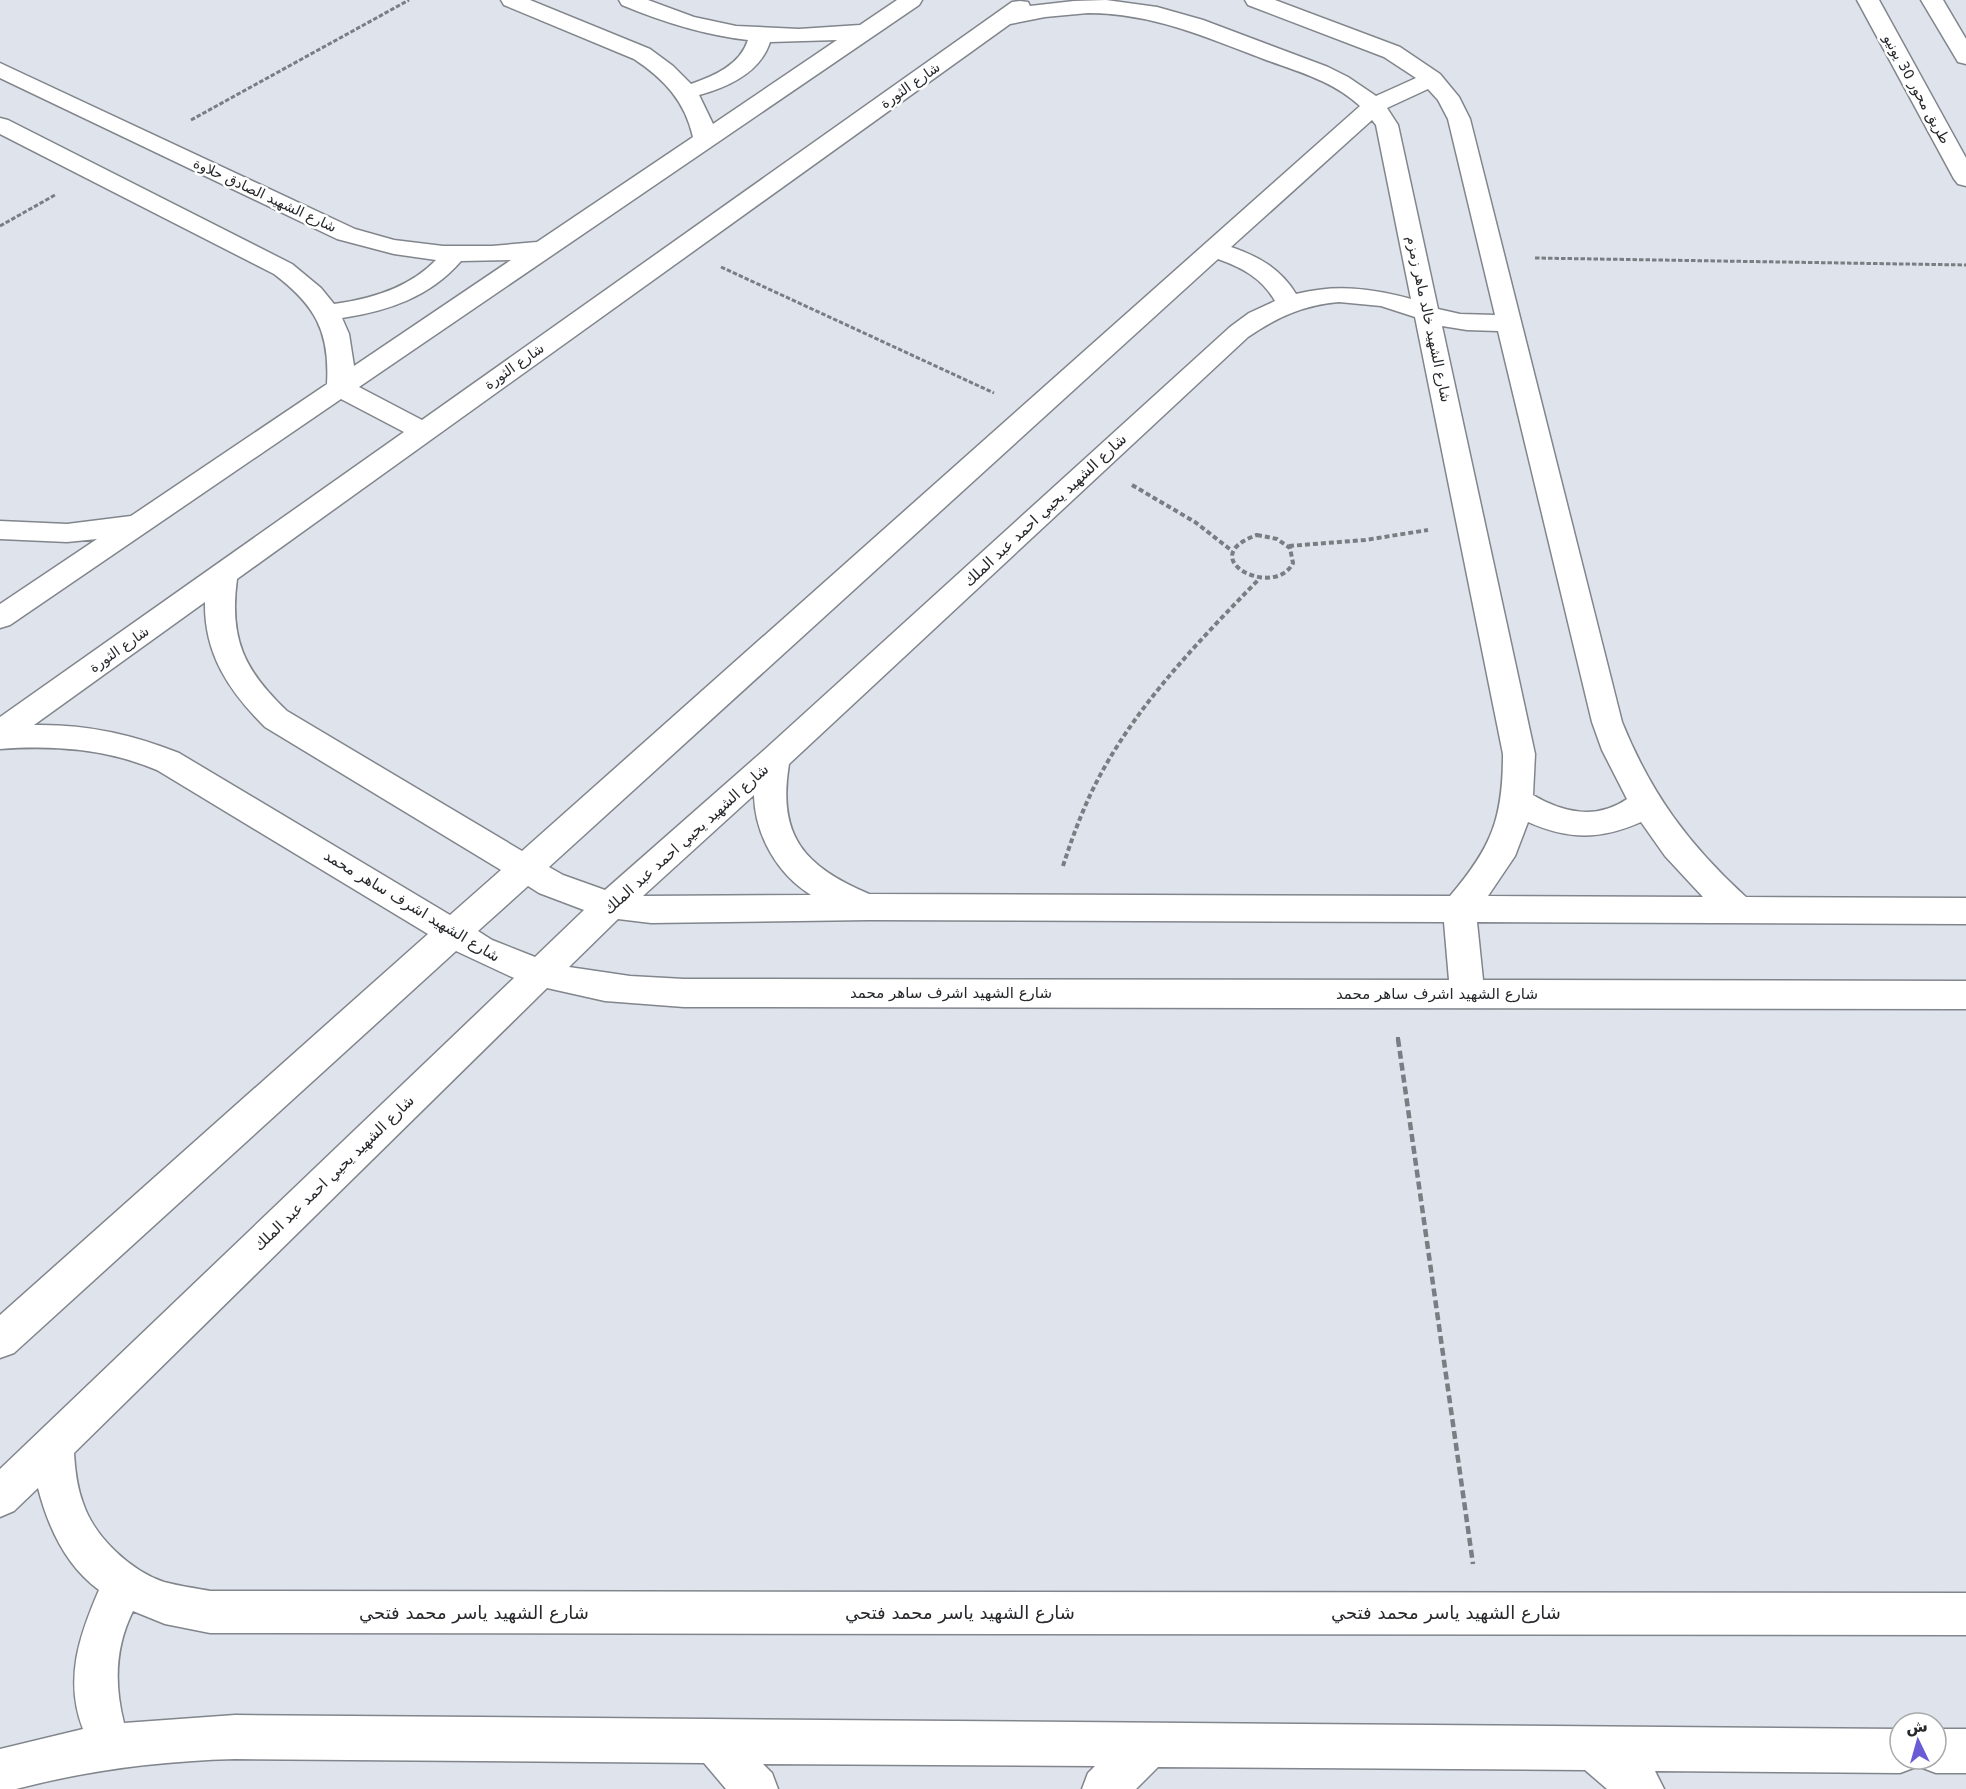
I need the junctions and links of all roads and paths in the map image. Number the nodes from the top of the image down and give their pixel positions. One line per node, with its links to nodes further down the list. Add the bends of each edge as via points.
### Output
1 (409, 0): 20 (path)
2 (512, 0): 16 (street, via 642,54 675,78)
3 (630, 0): 12 (street, via 696,24)
4 (912, 0): 11 (street)
5 (1029, 0): 10 (street, شارع الثورة)
6 (1256, 0): 15 (street, via 1392,52)
7 (1868, 0): 22 (street, طريق محور 30 يونيو)
8 (1932, 0): 13 (street)
9 (1130, 4): 10 (street, شارع الشهيد خالد ماهر زمزم, via 1058,8); 17 (street, شارع الشهيد خالد ماهر زمزم, via 1333,78)
10 (1001, 20): 25 (street, شارع الثورة)
11 (866, 31): 12 (street); 19 (street)
12 (761, 35): 16 (street, via 752,58 741,68)
13 (1966, 57)
14 (0, 70): 20 (street, شارع الشهيد الصادق حلاوة)
15 (1432, 79): 17 (street); 28 (street, via 1453,104 1459,119)
16 (687, 93): 19 (street, via 703,124)
17 (1373, 105): 26 (street); 32 (street, شارع الشهيد خالد ماهر زمزم, via 1390,135)
18 (0, 125): 21 (street)
19 (705, 140): 24 (street)
20 (151, 142): 27 (street, شارع الشهيد الصادق حلاوة, via 346,234 396,248)
21 (94, 173): 23 (path); 31 (street, via 283,269 302,282)
22 (1966, 179)
23 (0, 226)
24 (546, 248): 27 (street, شارع الشهيد الصادق حلاوة); 34 (street)
25 (680, 248): 35 (path); 36 (street, شارع الثورة)
26 (1212, 250): 30 (street, via 1253,264 1270,275); 35 (street)
27 (454, 254): 31 (street, via 438,273 415,289 374,305)
28 (1492, 257): 29 (path); 33 (street)
29 (1966, 265)
30 (1288, 302): 32 (street, شارع الشهيد يحيي احمد عبد الملك, via 1321,296 1357,296 1406,305); 37 (street, شارع الشهيد يحيي احمد عبد الملك, via 1239,332)
31 (328, 312): 34 (street, via 341,348)
32 (1428, 315): 33 (street, شارع الشهيد يحيي احمد عبد الملك, via 1482,324); 38 (street, شارع الشهيد خالد ماهر زمزم)
33 (1509, 323): 50 (street, via 1607,722 1618,753)
34 (340, 388): 36 (street); 39 (street)
35 (1033, 411): 51 (street)
36 (423, 431): 43 (street, شارع الثورة)
37 (1091, 467): 42 (path, via 1156,497); 48 (street, شارع الشهيد يحيي احمد عبد الملك)
38 (1471, 520): 41 (path, via 1365,540); 49 (street, شارع الشهيد خالد ماهر زمزم, via 1514,722 1519,754)
39 (139, 524): 40 (street, via 67,533); 45 (street)
40 (0, 530)
41 (1289, 546): 42 (path, via 1275,538 1257,535 1236,543); 44 (path, via 1294,554 1290,569 1272,578)
42 (1231, 550): 44 (path, via 1233,564)
43 (223, 574): 46 (street, شارع الثورة); 51 (street, via 218,619 221,641 241,682 257,702 276,719)
44 (1260, 578): 54 (path, via 1179,666 1122,739 1080,818)
45 (0, 618)
46 (0, 733)
47 (0, 738): 58 (street, شارع الشهيد اشرف ساهر محمد, via 88,737 117,742 169,760)
48 (774, 759): 52 (street, شارع الشهيد يحيي احمد عبد الملك); 53 (street, via 768,809 790,858 837,896)
49 (1517, 801): 50 (street, via 1554,820 1596,825 1632,814); 55 (street, شارع الشهيد خالد ماهر زمزم, via 1502,851)
50 (1645, 803): 56 (street, via 1677,849)
51 (525, 868): 52 (street, via 551,884); 58 (street)
52 (611, 905): 53 (street, via 688,911); 59 (street, شارع الشهيد يحيي احمد عبد الملك)
53 (868, 907): 54 (street)
54 (1053, 908): 55 (street)
55 (1459, 909): 56 (street); 61 (street)
56 (1738, 910): 57 (street)
57 (1966, 911)
58 (453, 933): 59 (street, شارع الشهيد اشرف ساهر محمد); 63 (street)
59 (541, 975): 60 (street, شارع الشهيد اشرف ساهر محمد, via 611,988 684,993); 64 (street, شارع الشهيد يحيي احمد عبد الملك)
60 (1392, 993): 61 (street, شارع الشهيد اشرف ساهر محمد); 67 (path)
61 (1467, 993): 62 (street, شارع الشهيد اشرف ساهر محمد)
62 (1966, 995)
63 (0, 1340)
64 (53, 1444): 65 (street, شارع الشهيد يحيي احمد عبد الملك); 66 (street, شارع الشهيد ياسر محمد فتحي, via 57,1485 70,1524 92,1557)
65 (0, 1497)
66 (124, 1585): 67 (street, شارع الشهيد ياسر محمد فتحي, via 164,1603 199,1610 261,1613); 70 (street, via 106,1620 94,1666 94,1694)
67 (1479, 1613): 68 (street, شارع الشهيد ياسر محمد فتحي)
68 (1966, 1614)
69 (715, 1742): 70 (street, via 225,1737); 71 (street); 77 (street)
70 (111, 1745): 76 (street)
71 (1149, 1745): 72 (street); 78 (street)
72 (1592, 1748): 73 (street); 79 (street)
73 (1888, 1750)
74 (1948, 1751): 75 (street)
75 (1966, 1751)
76 (0, 1771)
77 (756, 1789)
78 (1104, 1789)
79 (1642, 1789)

